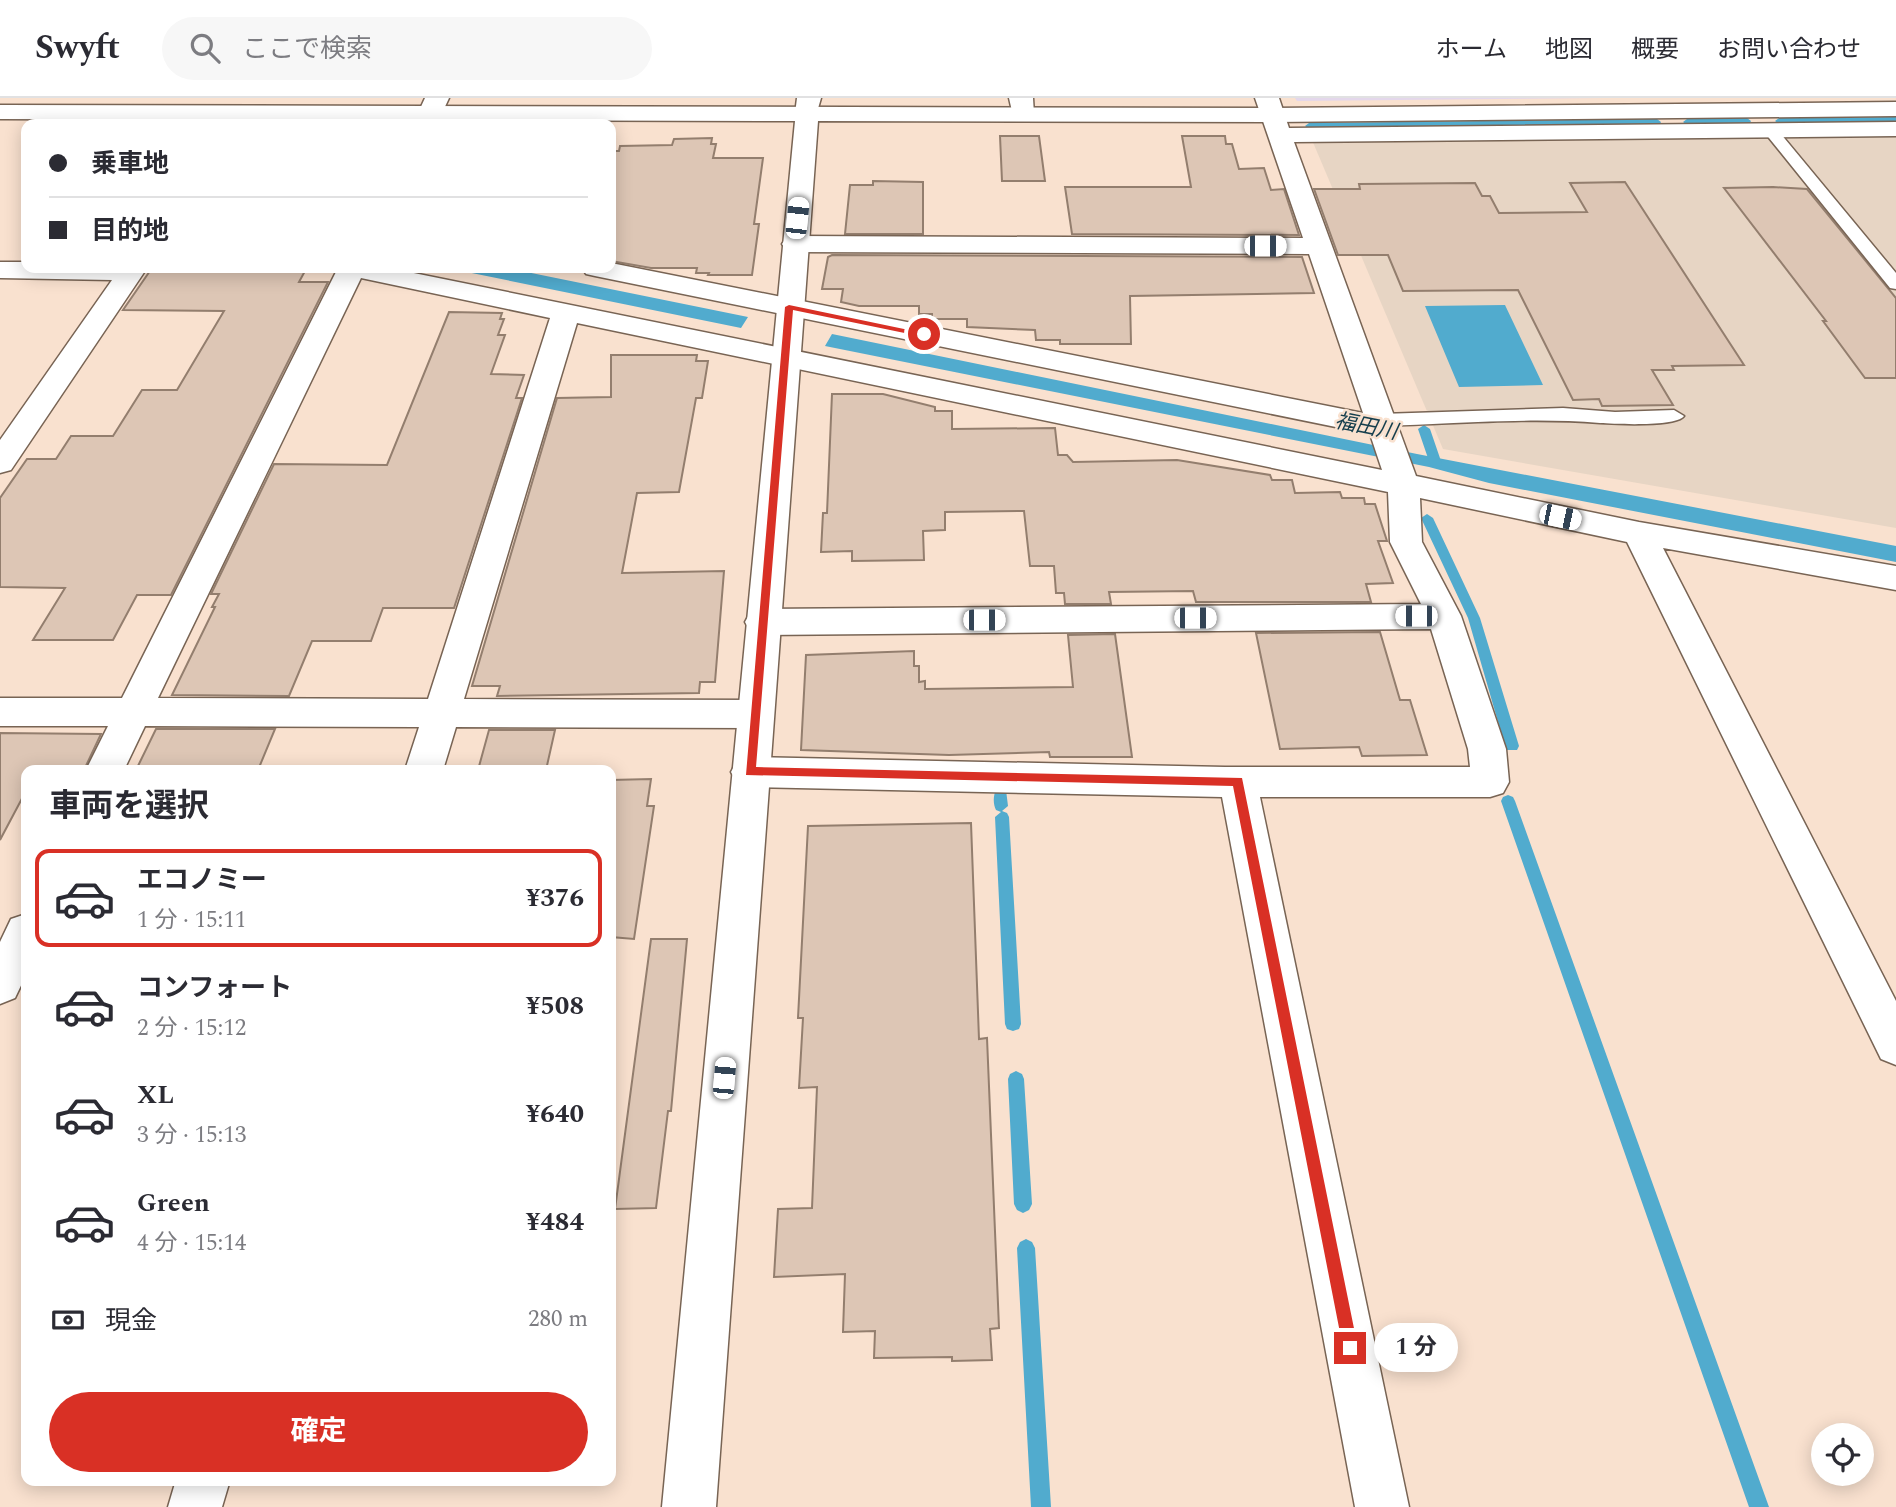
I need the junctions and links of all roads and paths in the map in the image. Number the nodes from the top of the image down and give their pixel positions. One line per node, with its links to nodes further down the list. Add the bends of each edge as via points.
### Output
1 (808, 106): 2 (street); 6 (street); 11 (street)
2 (1021, 106): 7 (street)
3 (1896, 109): 4 (street)
4 (1755, 110): 7 (street); 10 (street)
5 (0, 112): 8 (street)
6 (431, 112): 8 (street)
7 (1274, 116): 10 (street); 12 (street)
8 (230, 119)
9 (1896, 129): 10 (street)
10 (1770, 130): 19 (lane)
11 (795, 244): 12 (street); 20 (street)
12 (1320, 246): 24 (street)
13 (0, 271): 14 (street)
14 (21, 271)
15 (616, 272): 20 (street)
16 (130, 273): 25 (street)
17 (350, 273): 31 (street)
18 (376, 273): 21 (street)
19 (1896, 284)
20 (789, 307): 22 (street); 24 (street)
21 (566, 312): 22 (street); 32 (street)
22 (785, 357): 24 (street); 29 (street)
23 (1674, 416): 24 (lane, via 1563,414)
24 (1391, 449): 26 (street); 28 (street, via 1406,542)
25 (0, 463)
26 (1639, 533): 27 (street); 40 (street)
27 (1896, 578)
28 (1444, 616): 29 (street); 37 (street, via 1487,749 1490,782)
29 (762, 622): 33 (street)
30 (0, 712): 31 (street)
31 (134, 712): 32 (street); 34 (street)
32 (441, 713): 33 (street); 35 (street)
33 (754, 714): 36 (street)
34 (108, 765)
35 (425, 765)
36 (750, 772): 37 (street); 43 (street)
37 (1238, 782): 44 (street)
38 (21, 942): 39 (street)
39 (0, 985)
40 (1896, 1045)
41 (201, 1486): 42 (street)
42 (195, 1507)
43 (689, 1507)
44 (1382, 1507)

